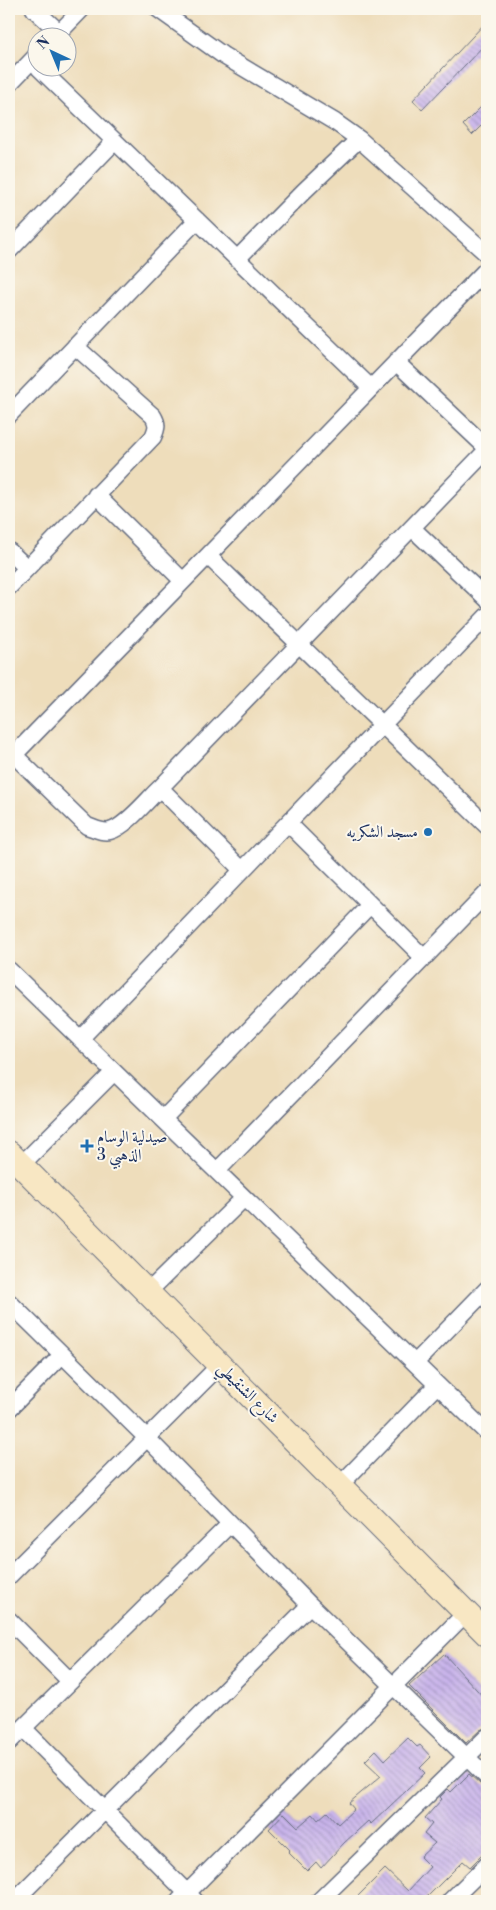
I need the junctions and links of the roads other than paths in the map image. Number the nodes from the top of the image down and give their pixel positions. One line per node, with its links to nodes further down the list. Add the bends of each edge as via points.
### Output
1 (34, 9): 4 (street)
2 (82, 9): 5 (street)
3 (158, 9): 9 (street, via 224,56)
4 (50, 28)
5 (63, 28)
6 (28, 69): 8 (street)
7 (52, 78): 10 (street)
8 (9, 84)
9 (359, 139): 13 (street); 14 (street)
10 (114, 141): 11 (street); 12 (street)
11 (197, 220): 14 (street); 16 (street)
12 (9, 251)
13 (487, 254)
14 (237, 259): 18 (street)
15 (487, 268): 17 (street)
16 (75, 346): 19 (street); 21 (street, via 157,423 153,437)
17 (396, 362): 18 (street); 20 (street)
18 (371, 388): 24 (street)
19 (10, 411)
20 (487, 449): 22 (street)
21 (96, 496): 25 (street); 26 (street)
22 (412, 528): 28 (street); 30 (street)
23 (9, 551): 25 (street)
24 (208, 556): 26 (street); 30 (street)
25 (27, 568): 27 (street)
26 (183, 582): 32 (street)
27 (9, 586)
28 (487, 599)
29 (487, 616): 31 (street)
30 (300, 645): 31 (street); 33 (street)
31 (382, 725): 34 (street); 35 (street)
32 (11, 758): 33 (street, via 87,826 99,830 110,831 122,824)
33 (160, 788): 36 (street)
34 (288, 823): 36 (street); 38 (street)
35 (487, 826)
36 (242, 870): 41 (street)
37 (487, 893): 39 (street)
38 (370, 905): 39 (street); 43 (street)
39 (424, 958): 45 (street)
40 (9, 970): 41 (street)
41 (80, 1039): 42 (street)
42 (114, 1072): 43 (street); 44 (street)
43 (163, 1119): 45 (street)
44 (15, 1159): 48 (street, شارع الشنقيطي)
45 (217, 1171): 46 (street)
46 (244, 1198): 48 (street); 51 (street)
47 (487, 1289): 51 (street)
48 (148, 1292): 52 (street, شارع الشنقيطي)
49 (10, 1307): 50 (street)
50 (62, 1355): 54 (street); 56 (street)
51 (415, 1363): 53 (street)
52 (220, 1365): 56 (street); 57 (street, شارع الشنقيطي)
53 (437, 1385): 55 (street); 57 (street)
54 (9, 1410)
55 (487, 1433)
56 (147, 1438): 58 (street); 59 (street)
57 (340, 1485): 61 (street, شارع الشنقيطي)
58 (230, 1524): 60 (street); 64 (street)
59 (9, 1576)
60 (310, 1605): 65 (street); 71 (street)
61 (466, 1613): 63 (street, شارع الشنقيطي); 65 (street)
62 (9, 1620): 64 (street)
63 (487, 1634)
64 (70, 1681): 66 (street)
65 (393, 1686): 69 (street); 73 (street)
66 (23, 1728): 68 (street); 71 (street)
67 (487, 1737): 69 (street)
68 (9, 1742)
69 (467, 1757): 70 (street); 75 (street)
70 (487, 1777)
71 (104, 1810): 73 (street); 74 (street)
72 (487, 1865): 76 (street)
73 (187, 1899)
74 (14, 1901)
75 (319, 1901)
76 (450, 1901)

